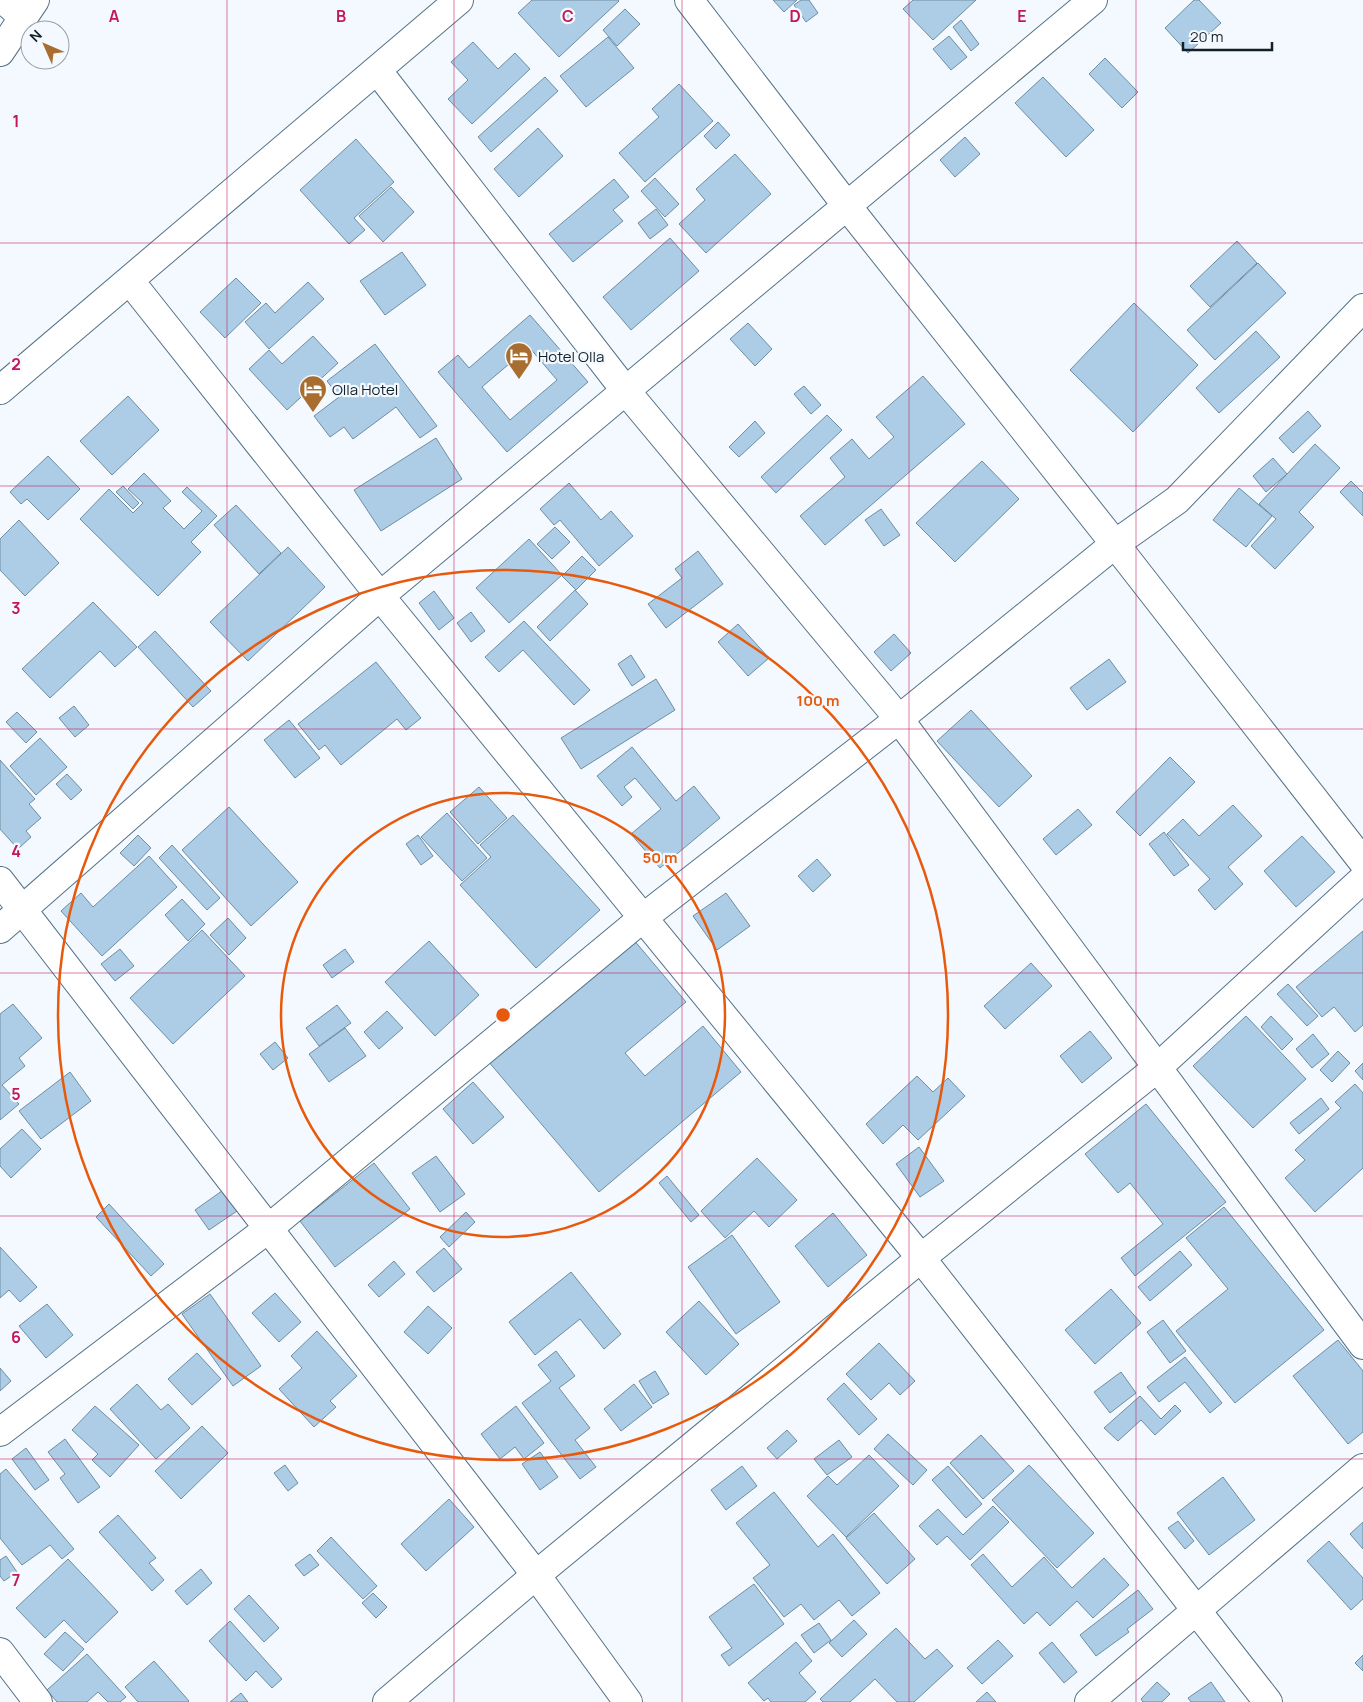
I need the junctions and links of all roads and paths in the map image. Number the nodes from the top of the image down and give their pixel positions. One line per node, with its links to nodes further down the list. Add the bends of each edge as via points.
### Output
1 (459, 0): 6 (street)
2 (689, 0): 7 (street)
3 (1093, 0): 7 (street)
4 (21, 6): 5 (street)
5 (0, 52)
6 (377, 70): 8 (street); 11 (street)
7 (846, 206): 11 (street); 12 (street)
8 (130, 281): 10 (street); 13 (street)
9 (1363, 308): 12 (street, via 1178,500)
10 (0, 390)
11 (625, 390): 13 (street); 14 (street)
12 (1115, 544): 14 (street); 15 (street)
13 (380, 596): 18 (street); 19 (street)
14 (899, 719): 19 (street); 21 (street)
15 (1363, 862)
16 (1363, 879): 21 (street)
17 (0, 881): 18 (street)
18 (23, 910): 20 (street); 22 (street)
19 (644, 917): 22 (street); 23 (street)
20 (0, 929)
21 (1157, 1068): 23 (street); 24 (street)
22 (269, 1228): 25 (street); 27 (street)
23 (921, 1258): 27 (street); 28 (street)
24 (1363, 1345)
25 (0, 1432)
26 (1363, 1468): 28 (street)
27 (536, 1575): 31 (street); 32 (street)
28 (1197, 1610): 33 (street); 34 (street)
29 (0, 1652): 30 (street)
30 (38, 1702)
31 (388, 1702)
32 (628, 1702)
33 (1089, 1702)
34 (1268, 1702)

